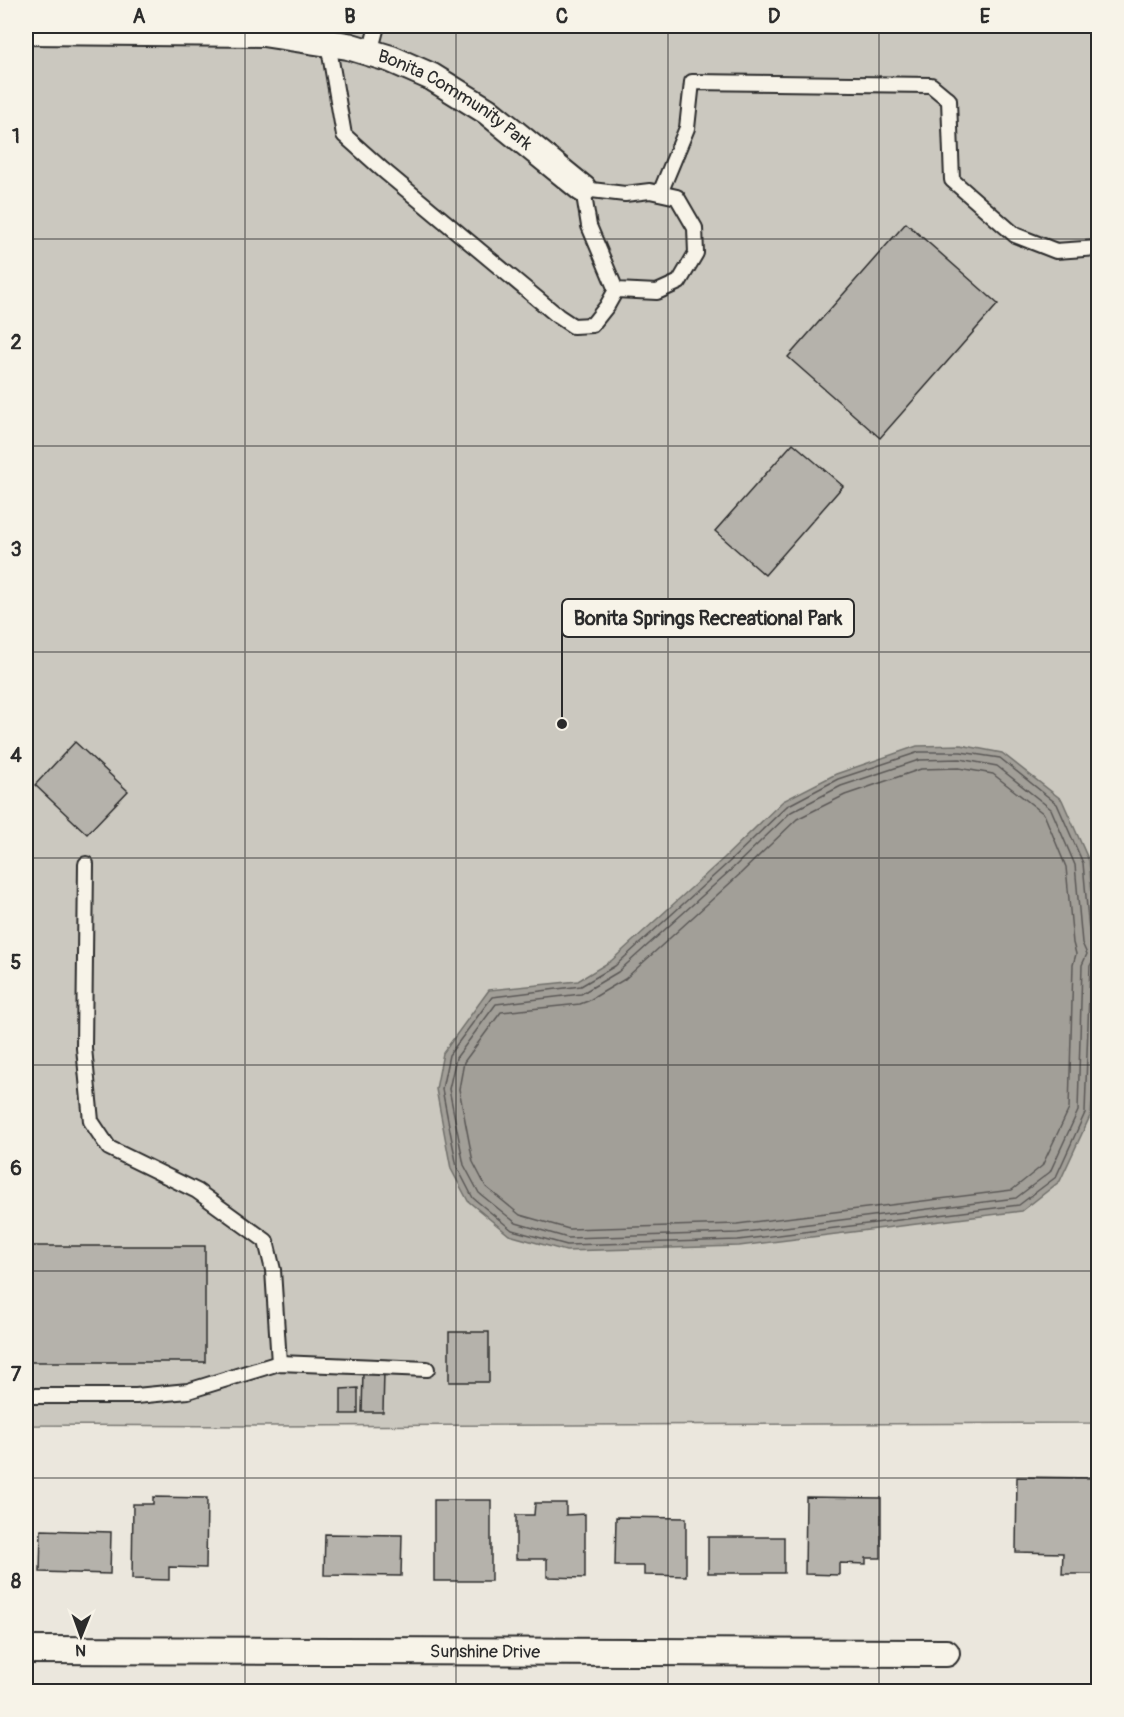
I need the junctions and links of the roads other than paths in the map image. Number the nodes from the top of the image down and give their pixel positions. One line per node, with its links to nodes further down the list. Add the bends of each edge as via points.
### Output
1 (377, 26): 4 (lane)
2 (26, 31): 3 (street, Bonita Community Park, via 263,33)
3 (328, 43): 4 (street, Bonita Community Park); 8 (lane, via 344,135 383,170 573,326 592,325)
4 (370, 53): 5 (street, Bonita Community Park, via 432,77 487,111)
5 (583, 189): 6 (lane); 8 (lane, via 589,226)
6 (660, 193): 7 (lane, via 687,128 692,82 931,86 949,100 952,180 1015,235 1056,252); 8 (lane, via 677,197 695,228 696,253 679,282 657,292)
7 (1098, 248)
8 (616, 290)
9 (86, 864): 10 (lane, via 84,1048 91,1121 109,1148 197,1191 266,1241 273,1270)
10 (279, 1363): 11 (lane); 12 (lane, via 188,1390 136,1396)
11 (427, 1369)
12 (26, 1396)
13 (26, 1650): 14 (street, Sunshine Drive)
14 (946, 1653)

